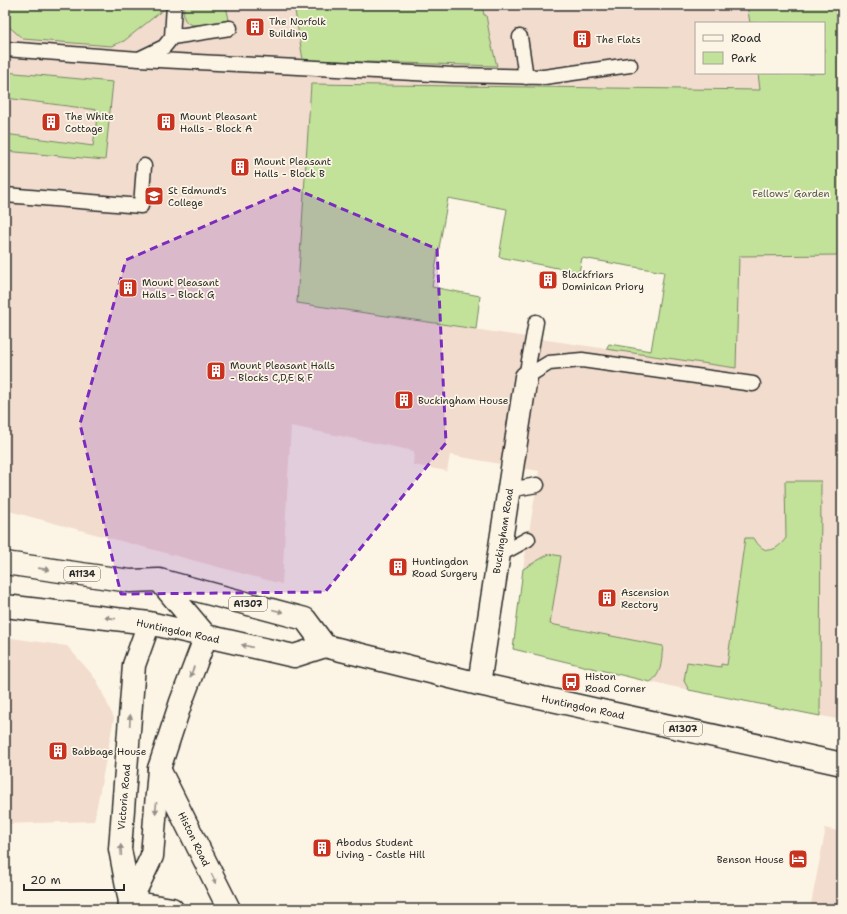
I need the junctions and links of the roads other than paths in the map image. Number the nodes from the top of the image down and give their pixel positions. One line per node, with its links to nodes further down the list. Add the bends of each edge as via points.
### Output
1 (174, 5): 3 (lane)
2 (230, 28): 3 (lane)
3 (172, 37): 6 (lane, via 164,47)
4 (520, 37): 8 (lane)
5 (5, 49): 6 (lane)
6 (139, 59): 8 (lane)
7 (630, 65): 8 (lane, via 544,77)
8 (526, 77)
9 (144, 166): 10 (lane, via 141,206)
10 (5, 195)
11 (536, 322): 12 (lane)
12 (526, 377): 13 (lane, via 549,363 582,360); 15 (main road, Buckingham Road)
13 (753, 384)
14 (537, 485): 15 (lane)
15 (509, 490): 17 (main road, Buckingham Road)
16 (528, 539): 17 (lane)
17 (499, 555): 26 (main road, Buckingham Road)
18 (5, 563): 19 (main road, A1134, one-way to 19, via 130,582)
19 (159, 580): 20 (main road, A1307); 22 (main road)
20 (209, 593): 22 (main road); 25 (main road, A1307, one-way to 25, via 305,619)
21 (5, 606): 23 (main road, Huntingdon Road, one-way to 21)
22 (181, 607): 23 (main road); 24 (main road)
23 (149, 623): 24 (main road, Huntingdon Road); 29 (main road, Victoria Road, one-way to 23, via 120,849 134,665)
24 (206, 636): 25 (main road, Huntingdon Road, one-way to 24, via 294,656); 28 (main road, one-way to 28)
25 (325, 646): 26 (main road, Huntingdon Road / A1307)
26 (479, 684): 27 (main road, Huntingdon Road / A1307)
27 (842, 764)
28 (159, 769): 29 (main road, one-way to 29, via 152,856); 31 (main road, Histon Road, one-way to 31)
29 (129, 906): 30 (main road)
30 (172, 909)
31 (229, 909)

